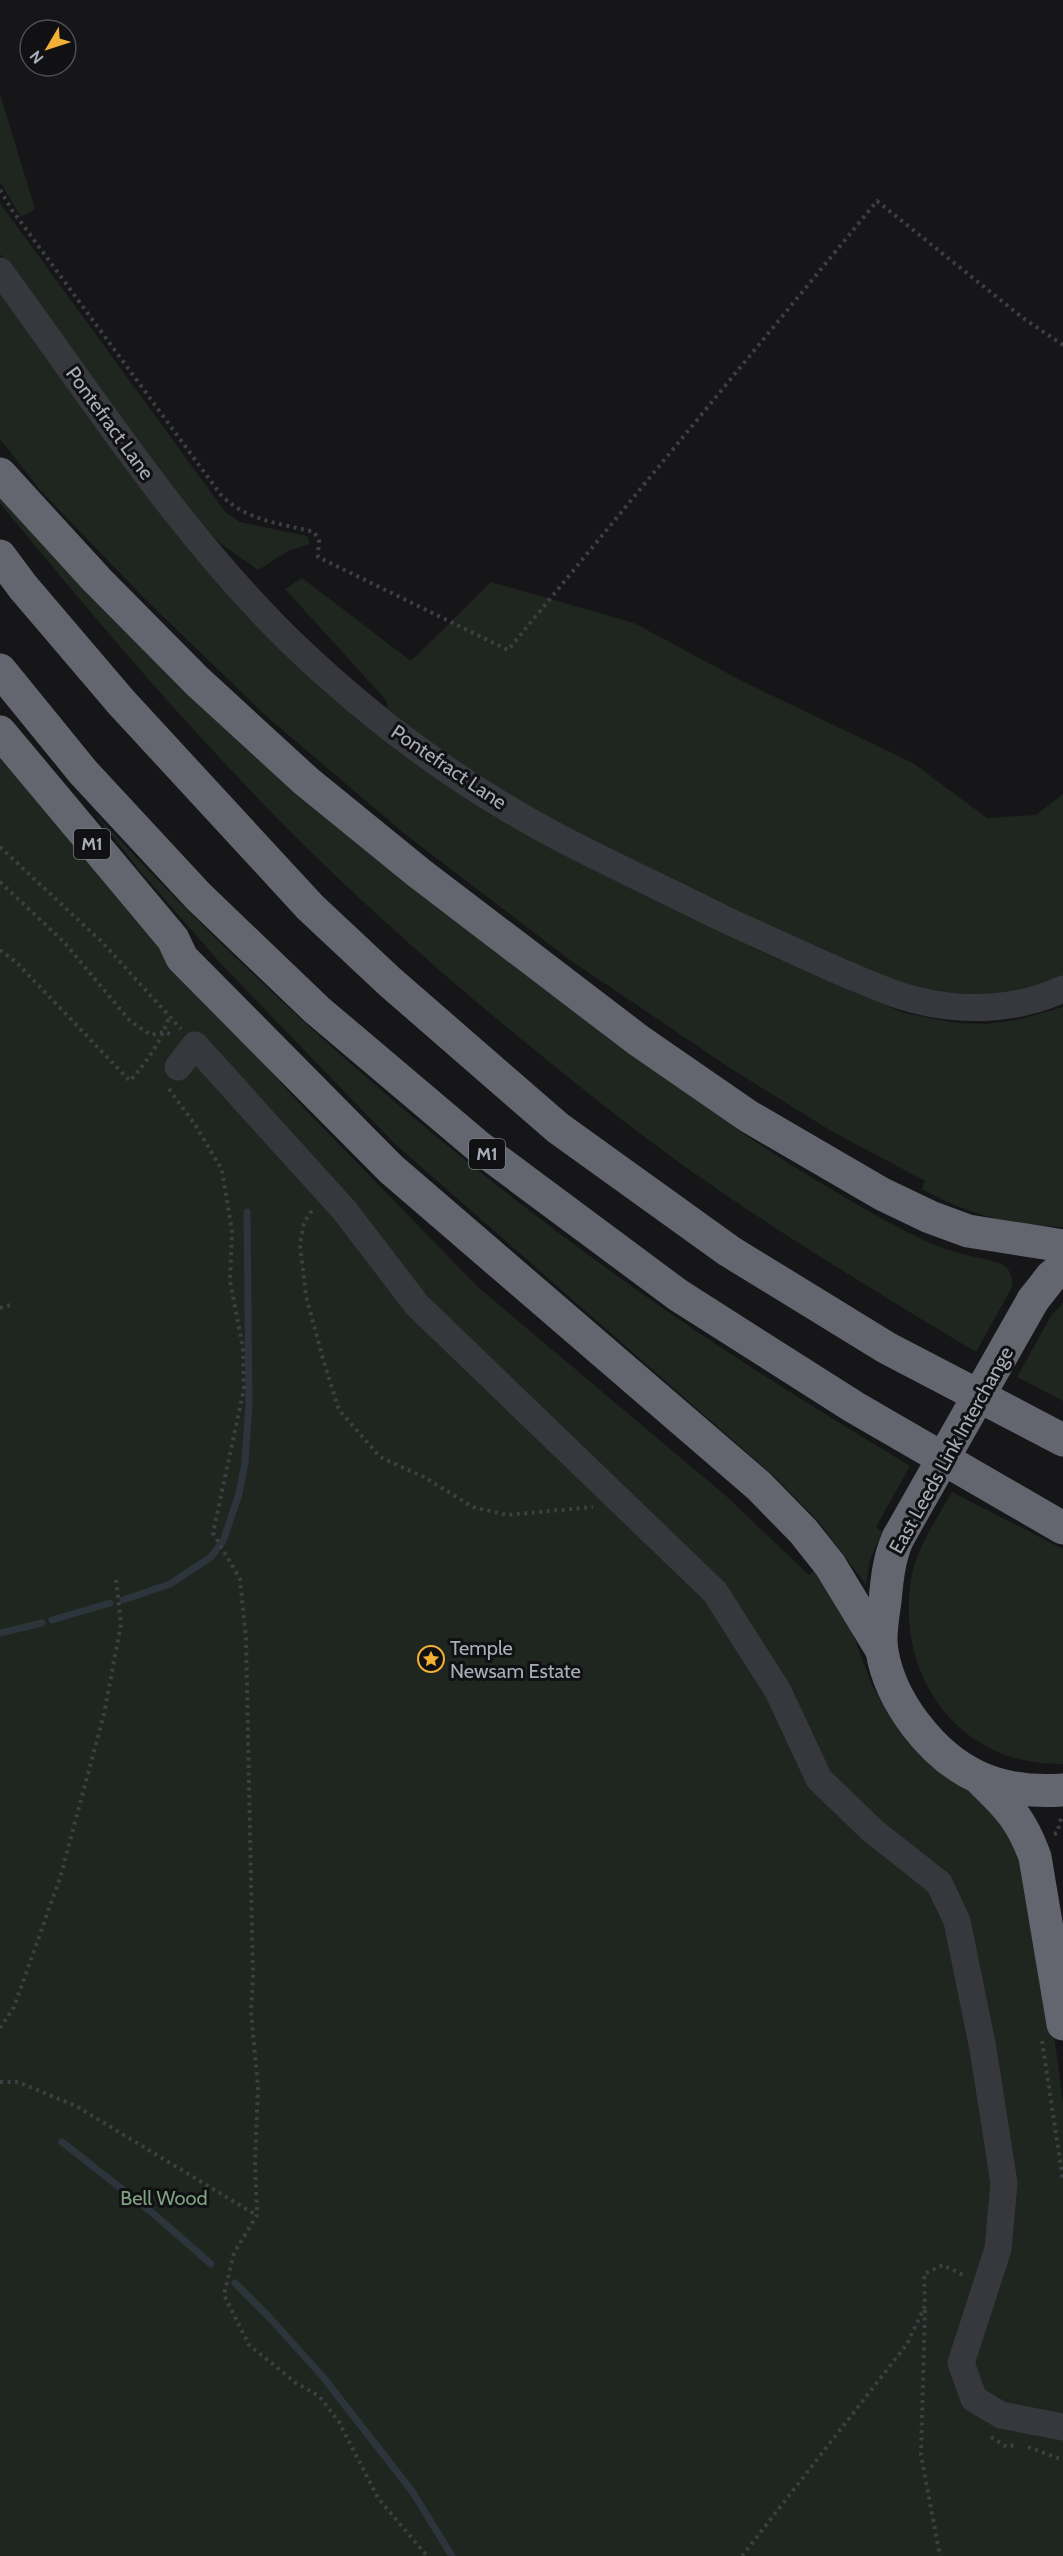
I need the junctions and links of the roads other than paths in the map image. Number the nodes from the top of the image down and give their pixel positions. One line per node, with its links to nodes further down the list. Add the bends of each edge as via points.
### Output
1 (0, 271): 8 (street, Pontefract Lane, via 182,522 248,596 292,643 349,694 402,737 471,784 558,837 767,940 896,995 927,1003 987,1007 1018,1004)
2 (0, 474): 10 (highway, via 197,681 306,781 419,873 639,1040 748,1116 901,1203 968,1231)
3 (0, 556): 12 (highway, via 122,702 310,908 558,1128 729,1251 887,1348)
4 (0, 670): 13 (highway, M1, via 83,772 198,896 317,1010 479,1148 678,1295 854,1407)
5 (0, 732): 7 (highway, M1, via 173,939)
6 (0, 768): 7 (highway, M1, via 153,944)
7 (182, 958): 14 (highway, M1, via 391,1169 759,1486 830,1565)
8 (1063, 989)
9 (178, 1067): 18 (street, via 195,1046 345,1211 417,1305 715,1593 778,1690 819,1779 873,1831 939,1883 957,1921 1004,2183 998,2249 961,2363 974,2399 1001,2415)
10 (1063, 1246)
11 (1063, 1267): 14 (highway, East Leeds Link Interchange, bridge, via 1033,1300 898,1538 888,1573)
12 (1063, 1440)
13 (1063, 1528)
14 (881, 1649): 15 (highway, East Leeds Link Interchange, via 901,1702 924,1735 955,1764)
15 (978, 1778): 16 (highway, East Leeds Link Interchange, via 1013,1788); 17 (highway, via 1011,1808 1035,1857)
16 (1063, 1790)
17 (1063, 2024)
18 (1063, 2427)

